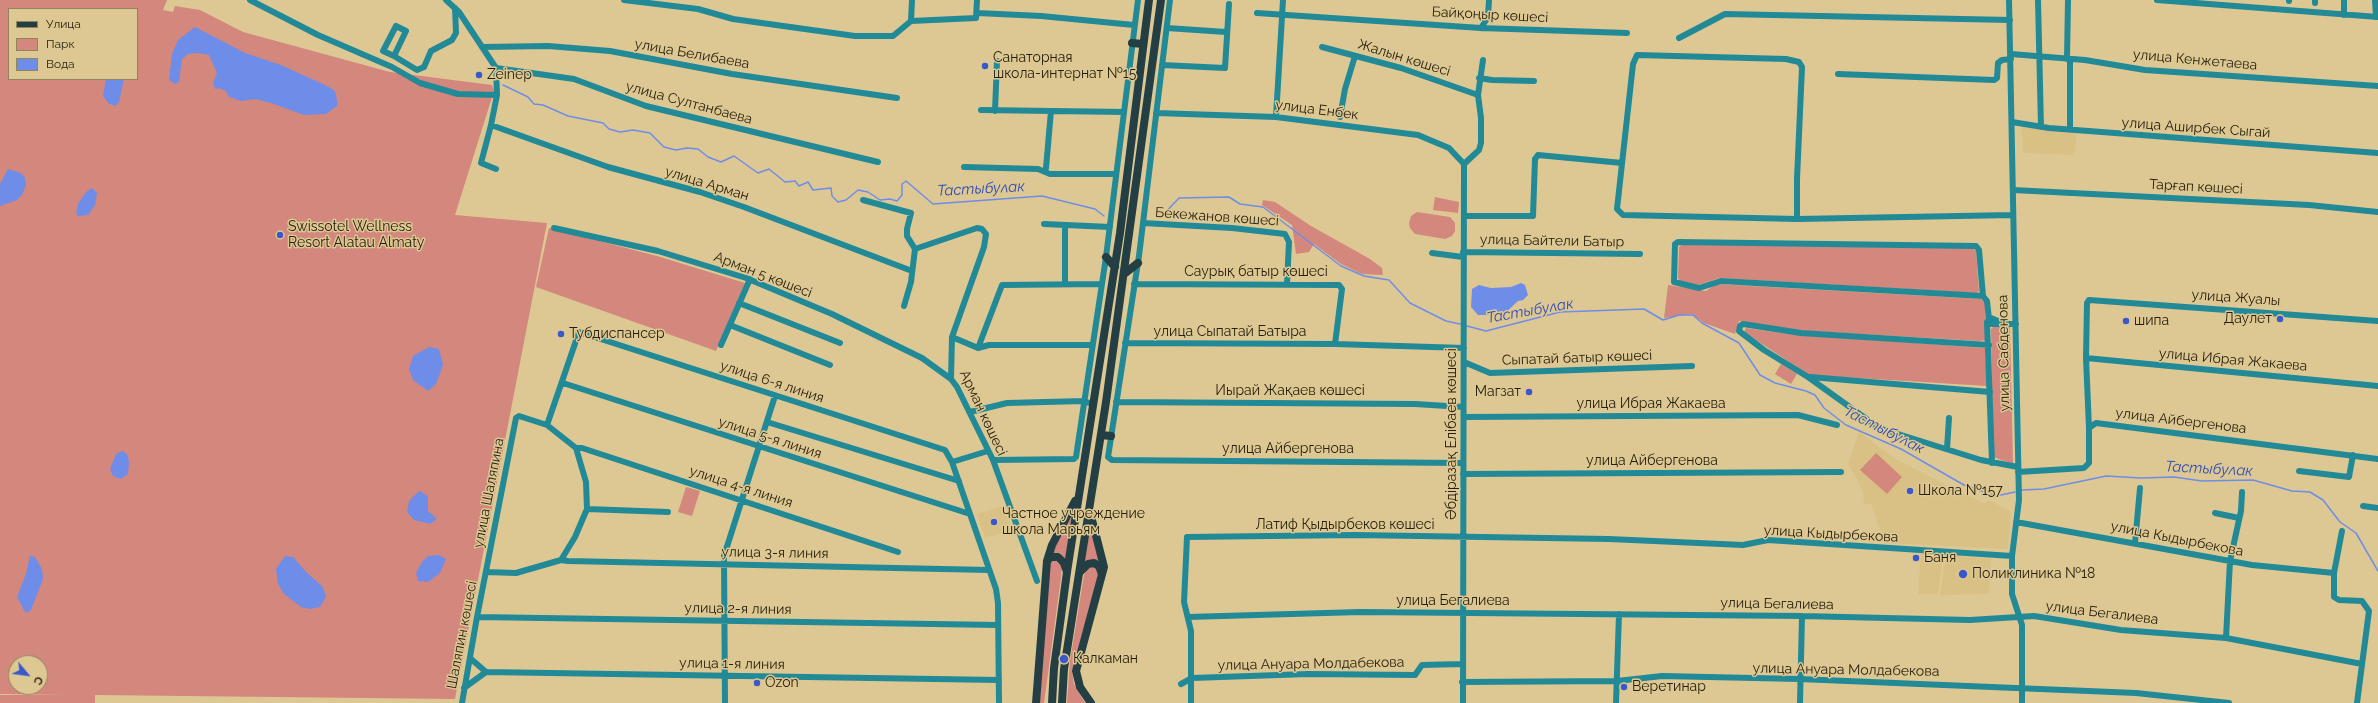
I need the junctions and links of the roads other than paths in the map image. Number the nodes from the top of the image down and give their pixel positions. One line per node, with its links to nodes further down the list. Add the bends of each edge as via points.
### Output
1 (250, 0): 53 (street, via 318,35 392,67 420,83 458,94)
2 (446, 0): 20 (street)
3 (624, 0): 27 (street, via 855,36 893,36)
4 (912, 0): 27 (street)
5 (977, 0): 21 (street)
6 (1138, 0): 28 (street)
7 (1149, 0): 35 (main road)
8 (1161, 0): 36 (main road)
9 (1170, 0): 29 (street)
10 (1283, 0): 24 (street)
11 (1489, 0): 30 (street, via 1488,17)
12 (2010, 0): 26 (street, улица Сабденова)
13 (2038, 0): 43 (street)
14 (2068, 0): 44 (street)
15 (2157, 0): 23 (street)
16 (2344, 0): 23 (street)
17 (2372, 0): 25 (street)
18 (2375, 0): 25 (street)
19 (1229, 4): 31 (street)
20 (455, 8): 37 (street); 40 (street, via 456,33 452,40 431,51 424,67 417,70)
21 (977, 13): 27 (street, via 977,17 974,18); 28 (street)
22 (1258, 13): 24 (street, Байқоңыр көшесі)
23 (2344, 14): 25 (street)
24 (1283, 15): 30 (street, Байқоңыр көшесі); 61 (street)
25 (2375, 17)
26 (2010, 20): 33 (street, via 1725,14); 42 (street, улица Сабденова)
27 (911, 21)
28 (1134, 25): 34 (street)
29 (1167, 28): 31 (street); 38 (street)
30 (1481, 28): 32 (street, Байқоңыр көшесі)
31 (1226, 32): 47 (street, via 1226,68)
32 (1627, 33)
33 (1679, 38)
34 (1132, 43): 35 (main road); 59 (street)
35 (1143, 44): 92 (main road)
36 (1155, 46): 38 (main road); 94 (main road)
37 (482, 47): 48 (street); 55 (street, улица Белибаева, via 548,46 610,51 732,74)
38 (1165, 47): 47 (street)
39 (1322, 47): 41 (street, Жалын көшесі)
40 (394, 56): 40 (street, via 406,31 396,26 384,51)
41 (1355, 56): 54 (street, Жалын көшесі, via 1401,68); 62 (street)
42 (2011, 56): 43 (street, улица Кенжетаева); 49 (street, via 1998,63 1997,78 1994,80); 63 (street, улица Сабденова)
43 (2039, 56): 44 (street, улица Кенжетаева); 65 (street)
44 (2068, 59): 52 (street, улица Кенжетаева, via 2145,70); 66 (street)
45 (1483, 60): 50 (street)
46 (997, 61): 57 (street)
47 (1162, 65): 60 (street)
48 (496, 68): 53 (street); 68 (street, улица Султанбаева, via 574,79 646,106)
49 (1838, 74)
50 (1479, 78): 51 (street); 54 (street)
51 (1534, 81)
52 (2378, 86)
53 (497, 95): 64 (street)
54 (1478, 95): 70 (street, via 1481,143 1479,150)
55 (897, 98)
56 (981, 110): 57 (street)
57 (995, 111): 58 (street)
58 (1050, 111): 59 (street); 72 (street)
59 (1124, 112): 74 (street)
60 (1156, 113): 61 (street, улица Енбек); 82 (street)
61 (1276, 117): 70 (street, улица Енбек, via 1418,134 1449,148)
62 (1340, 117)
63 (2012, 122): 65 (street, улица Аширбек Сыгай); 75 (street, улица Сабденова)
64 (492, 125): 73 (street, via 481,164); 93 (street, улица Арман, via 608,167 730,202)
65 (2041, 127): 66 (street, улица Аширбек Сыгай)
66 (2070, 130): 67 (street, улица Аширбек Сыгай)
67 (2378, 153)
68 (878, 162)
69 (1622, 163): 78 (street, via 1536,156 1533,216); 80 (street, via 1617,209 1623,215); 80 (street, via 1633,64 1637,55 1795,60 1802,67)
70 (1464, 164): 78 (street, Әбдіразақ Елібаев көшесі)
71 (964, 167): 74 (street, via 1038,169 1050,174)
72 (1046, 168)
73 (496, 169)
74 (1116, 174): 84 (street)
75 (2013, 190): 77 (street, Тарғап көшесі, via 2310,205); 79 (street, улица Сабденова)
76 (864, 200): 86 (street, via 911,213 906,228 907,236)
77 (2378, 212)
78 (1464, 216): 88 (street, Әбдіразақ Елібаев көшесі)
79 (2013, 216): 80 (street); 105 (street, улица Сабденова)
80 (1797, 219)
81 (1044, 224): 83 (street)
82 (1143, 224): 91 (street); 99 (street, Бекежанов көшесі, via 1232,228 1285,234 1289,242)
83 (1065, 225): 84 (street); 96 (street)
84 (1110, 227): 90 (street)
85 (554, 228): 95 (street, Арман 5 көшесі, via 658,251)
86 (916, 249): 93 (street); 107 (street, Арман көшесі, via 977,228 986,234 984,247)
87 (1432, 253): 88 (street, улица Байтели Батыр)
88 (1463, 254): 89 (street, улица Байтели Батыр); 115 (street, Әбдіразақ Елібаев көшесі)
89 (1640, 254)
90 (1106, 257): 92 (main road); 97 (street)
91 (1138, 263): 94 (main road); 98 (street)
92 (1115, 267): 128 (main road)
93 (912, 271): 102 (street)
94 (1124, 274): 134 (main road)
95 (750, 280): 101 (street); 121 (street, Арман 5 көшесі, via 832,314 915,355)
96 (1065, 284): 97 (street); 114 (street, via 1002,285)
97 (1102, 284): 112 (street)
98 (1134, 284): 99 (street, Саурық батыр көшесі); 109 (street)
99 (1287, 284): 110 (street, Саурық батыр көшесі, via 1342,286)
100 (1983, 296): 100 (street, via 1721,281 1699,288 1674,282 1675,244 1970,244 1979,250); 104 (street, via 1987,301)
101 (739, 303): 106 (street); 108 (street)
102 (904, 306)
103 (2378, 320): 116 (street, улица Жуалы, via 2092,299 2087,303)
104 (1989, 321): 105 (street); 113 (street)
105 (2016, 324): 152 (street, улица Сабденова)
106 (730, 325): 111 (street); 118 (street)
107 (952, 337): 114 (street); 121 (street, Арман көшесі)
108 (840, 343)
109 (1126, 343): 110 (street, улица Сыпатай Батыра); 127 (street)
110 (1335, 344): 115 (street, улица Сыпатай Батыра)
111 (721, 345)
112 (1092, 345): 114 (street, via 989,344); 126 (street)
113 (1989, 346): 120 (street, via 1801,333 1740,326 1741,334); 124 (street)
114 (978, 348)
115 (1464, 348): 117 (street, Әбдіразақ Елібаев көшесі)
116 (2086, 358): 123 (street, улица Ибрая Жакаева); 138 (street)
117 (1464, 362): 119 (street, Сыпатай батыр көшесі, via 1490,373); 129 (street, Әбдіразақ Елібаев көшесі)
118 (830, 365)
119 (1692, 366)
120 (1808, 377): 124 (street); 144 (street, via 1879,428)
121 (951, 379): 130 (street, Арман көшесі)
122 (563, 383): 125 (street, улица 6-я линия, via 579,332); 137 (street); 142 (street, улица 5-я линия)
123 (2378, 386)
124 (1990, 392): 150 (street)
125 (775, 396): 135 (street); 149 (street, улица 6-я линия, via 945,450)
126 (1084, 401): 128 (street); 130 (street, via 1007,403); 139 (street)
127 (1116, 402): 129 (street, Иырай Жақаев көшесі, via 1415,404); 141 (street)
128 (1092, 404): 133 (main road)
129 (1463, 407): 131 (street, Әбдіразақ Елібаев көшесі)
130 (970, 412): 145 (street, Арман көшесі)
131 (1464, 417): 136 (street, улица Ибрая Жакаева, via 1798,415); 151 (street, Әбдіразақ Елібаев көшесі)
132 (1949, 418): 144 (street)
133 (1090, 419): 134 (main road); 139 (main road)
134 (1103, 420): 140 (main road)
135 (767, 422): 142 (street); 156 (street)
136 (1837, 424)
137 (547, 425): 143 (street); 181 (street, улица Шаляпина, via 519,416 516,418)
138 (2089, 428): 146 (street, улица Айбергенова, via 2101,423); 152 (street, via 2089,463 2084,468)
139 (1084, 433): 148 (street, via 1074,459); 157 (main road)
140 (1101, 435): 141 (main road); 162 (main road)
141 (1110, 436): 151 (street, улица Айбергенова, via 1108,454 1112,460)
142 (759, 447): 160 (street); 167 (street, улица 5-я линия)
143 (576, 448): 160 (street, улица 4-я линия); 164 (street, via 586,482)
144 (1947, 449): 150 (street)
145 (988, 451): 148 (street, Арман көшесі); 149 (street)
146 (2353, 455): 147 (street, улица Айбергенова); 153 (street, via 2349,477)
147 (2378, 459)
148 (993, 460): 186 (street, Арман көшесі)
149 (952, 462): 156 (street)
150 (1992, 462): 152 (street)
151 (1463, 463): 155 (street, Әбдіразақ Елібаев көшесі)
152 (2018, 470): 169 (street, улица Сабденова)
153 (2299, 471)
154 (1841, 472): 155 (street, улица Айбергенова)
155 (1463, 474): 171 (street, Әбдіразақ Елібаев көшесі)
156 (959, 481): 167 (street)
157 (1080, 488): 177 (main road, via 1052,545); 182 (main road)
158 (2140, 488): 173 (street)
159 (2242, 492): 168 (street)
160 (742, 500): 174 (street, улица 4-я линия); 179 (street)
161 (2363, 506): 163 (street)
162 (1090, 508): 183 (main road); 185 (main road, via 1104,560)
163 (2378, 508)
164 (587, 510): 165 (street); 176 (street, via 576,537)
165 (668, 512)
166 (2215, 513): 168 (street)
167 (970, 514): 180 (street)
168 (2239, 518): 178 (street)
169 (2016, 522): 173 (street, улица Кыдырбекова); 175 (street, улица Сабденова)
170 (2342, 531): 184 (street)
171 (1464, 538): 172 (street, Латиф Қыдырбеков көшесі); 187 (street, Әбдіразақ Елібаев көшесі); 192 (street, Латиф Қыдырбеков көшесі, via 1355,535 1187,537 1184,602)
172 (1624, 539): 175 (street, улица Кыдырбекова, via 1743,545 1768,540)
173 (2135, 543): 178 (street, улица Кыдырбекова)
174 (898, 552)
175 (2012, 556): 190 (street, улица Сабденова, via 2012,594)
176 (561, 560): 179 (street, улица 3-я линия); 181 (street, via 516,573)
177 (1047, 561): 182 (main road, via 1051,557 1058,557 1064,563); 213 (main road)
178 (2230, 561): 184 (street, улица Кыдырбекова, via 2281,570); 195 (street)
179 (724, 563): 180 (street, улица 3-я линия); 193 (street)
180 (989, 570): 194 (street, via 998,603)
181 (486, 572): 191 (street, Шаляпин көшесі)
182 (1067, 572): 214 (main road)
183 (1080, 572): 185 (main road, via 1088,564 1094,563 1099,566); 215 (main road, via 1064,669)
184 (2334, 573): 198 (street, via 2334,597 2339,600 2362,601 2369,611)
185 (1102, 574): 209 (main road, via 1076,671 1080,687)
186 (1037, 581)
187 (1465, 613): 188 (street, улица Бегалиева); 192 (street, улица Бегалиева, via 1360,612); 197 (street, Әбдіразақ Елібаев көшесі)
188 (1619, 614): 189 (street, улица Бегалиева); 204 (street)
189 (1802, 616): 190 (street, улица Бегалиева, via 1970,620 1995,620); 202 (street)
190 (2019, 616): 195 (street, улица Бегалиева, via 2121,630); 207 (street, улица Сабденова, via 2022,625)
191 (477, 617): 193 (street, улица 2-я линия); 196 (street, Шаляпин көшесі)
192 (1188, 617): 201 (street, via 1191,631)
193 (724, 621): 194 (street, улица 2-я линия); 200 (street)
194 (998, 625): 203 (street)
195 (2226, 638): 198 (street, улица Бегалиева)
196 (470, 658): 199 (street); 208 (street, Шаляпин көшесі)
197 (1462, 664): 201 (street, улица Ануара Молдабекова, via 1422,665 1415,675 1308,674); 205 (street, Әбдіразақ Елібаев көшесі)
198 (2362, 664): 222 (street)
199 (486, 672): 200 (street, улица 1-я линия); 208 (street)
200 (724, 675): 203 (street, улица 1-я линия); 211 (street)
201 (1192, 678): 206 (street, улица Ануара Молдабекова); 216 (street)
202 (1799, 679): 204 (street, улица Ануара Молдабекова, via 1662,676); 207 (street, улица Ануара Молдабекова); 219 (street)
203 (999, 680): 212 (street)
204 (1617, 681): 205 (street, улица Ануара Молдабекова); 218 (street)
205 (1462, 682): 217 (street, Әбдіразақ Елібаев көшесі)
206 (1181, 684)
207 (2022, 687): 220 (street, улица Сабденова); 221 (street, улица Ануара Молдабекова, via 2136,693)
208 (464, 688): 210 (street, Шаляпин көшесі)
209 (1089, 702)
210 (462, 703)
211 (725, 703)
212 (999, 703)
213 (1036, 703)
214 (1052, 703)
215 (1062, 703)
216 (1191, 703)
217 (1463, 703)
218 (1616, 703)
219 (1800, 703)
220 (2022, 703)
221 (2229, 703)
222 (2356, 703)

